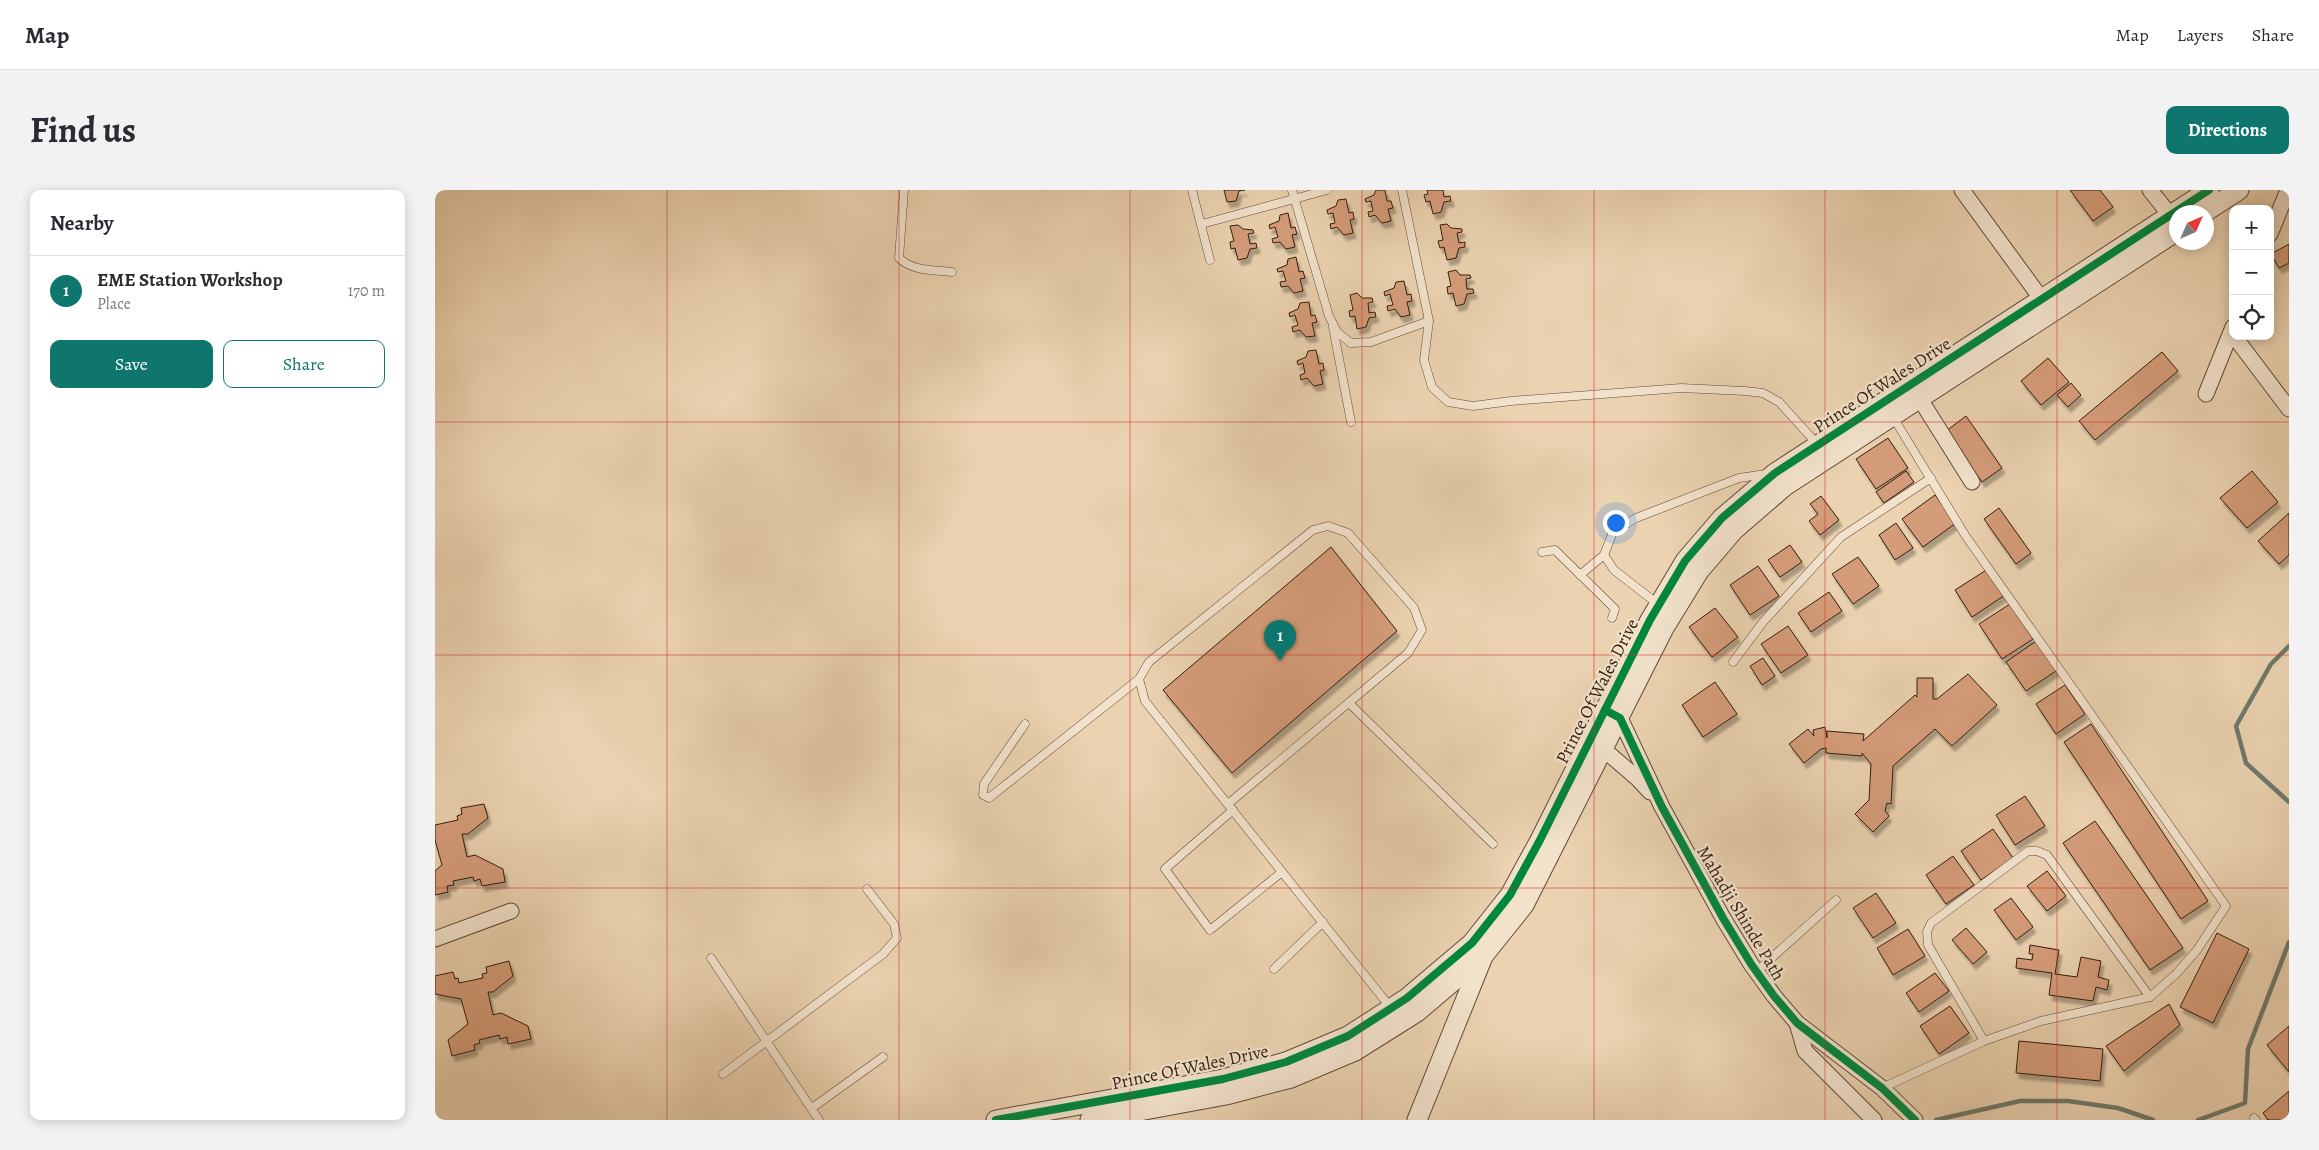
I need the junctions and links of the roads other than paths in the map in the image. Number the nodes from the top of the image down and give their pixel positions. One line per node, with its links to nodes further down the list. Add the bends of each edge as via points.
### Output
1 (904, 190): 19 (lane, via 899,258 905,264 923,269)
2 (1192, 190): 15 (lane)
3 (1292, 190): 11 (lane)
4 (1327, 190): 11 (lane)
5 (1402, 190): 22 (lane)
6 (1962, 190): 20 (street)
7 (2150, 190): 14 (street)
8 (2209, 190): 12 (street, Prince Of Wales Drive)
9 (2239, 190): 13 (street)
10 (2288, 190): 16 (street)
11 (1294, 198): 15 (lane); 21 (lane)
12 (2193, 205)
13 (2214, 206)
14 (2169, 217)
15 (1202, 224): 18 (lane)
16 (2274, 224)
17 (2169, 226): 20 (street, Prince Of Wales Drive)
18 (1209, 260)
19 (951, 272)
20 (2047, 306): 26 (street, Prince Of Wales Drive); 27 (street, Prince Of Wales Drive)
21 (1331, 320): 22 (lane, via 1337,332 1351,343 1371,342); 29 (lane)
22 (1429, 320): 30 (lane, via 1424,360 1432,387 1448,402 1473,406 1681,388 1763,393 1779,402)
23 (2230, 340): 25 (street)
24 (2239, 340): 28 (street)
25 (2206, 394)
26 (1920, 399): 27 (street, Prince Of Wales Drive); 33 (street)
27 (1889, 409): 30 (street, Prince Of Wales Drive); 32 (lane)
28 (2289, 409)
29 (1351, 422)
30 (1822, 452): 31 (street, Prince Of Wales Drive); 42 (street, Prince Of Wales Drive, via 1734,530 1699,571)
31 (1775, 473): 35 (lane, via 1739,478 1636,518 1613,532); 37 (street, Prince Of Wales Drive, via 1722,518 1685,561)
32 (1931, 478): 39 (lane, via 1841,537 1763,622); 58 (lane, via 1965,535 2226,906 2197,950)
33 (1971, 482)
34 (1542, 552): 36 (lane, via 1555,550)
35 (1604, 555): 36 (lane); 37 (lane, via 1614,570)
36 (1580, 575): 38 (lane, via 1615,609)
37 (1659, 605): 42 (street, Prince Of Wales Drive)
38 (1612, 618)
39 (1733, 662)
40 (1139, 679): 41 (lane, via 1149,662 1313,530 1328,526 1348,533 1414,608 1422,630 1408,653); 43 (lane, via 989,798 983,795 984,784); 45 (lane, via 1145,701)
41 (1349, 702): 45 (lane); 47 (lane)
42 (1612, 714): 44 (street, Prince Of Wales Drive); 46 (street, Mahadji Shinde Path)
43 (1025, 724)
44 (1597, 744): 46 (street, Mahadji Shinde Path, via 1637,778); 54 (street, Prince Of Wales Drive, via 1524,905)
45 (1230, 807): 48 (lane); 48 (lane, via 1165,869 1211,930)
46 (1662, 807): 57 (street, Mahadji Shinde Path)
47 (1493, 844)
48 (1282, 872): 52 (lane)
49 (867, 889): 62 (lane, via 893,924 897,938 883,954)
50 (1835, 900): 57 (lane)
51 (511, 912): 53 (street)
52 (1323, 922): 56 (lane); 59 (lane)
53 (435, 939)
54 (1478, 949): 59 (street, Prince Of Wales Drive, via 1417,1012); 70 (street)
55 (711, 958): 62 (lane)
56 (1274, 969)
57 (1756, 972): 60 (street, Mahadji Shinde Path)
58 (2149, 997): 61 (lane, via 2041,1022); 61 (lane, via 2047,855 2028,851 1931,923 1927,932 1928,944)
59 (1397, 1015): 67 (street, Prince Of Wales Drive, via 1355,1051 1291,1078 1227,1095); 69 (street, Prince Of Wales Drive, via 1286,1062 1223,1079)
60 (1797, 1023): 65 (street, Mahadji Shinde Path); 71 (street, via 1805,1051)
61 (1984, 1041): 65 (lane)
62 (767, 1042): 64 (lane); 66 (lane)
63 (883, 1057): 66 (lane)
64 (723, 1074)
65 (1882, 1088): 72 (street, Mahadji Shinde Path)
66 (811, 1108): 68 (lane)
67 (1097, 1119)
68 (819, 1120)
69 (997, 1120)
70 (1417, 1120)
71 (1874, 1120)
72 (1915, 1120)

